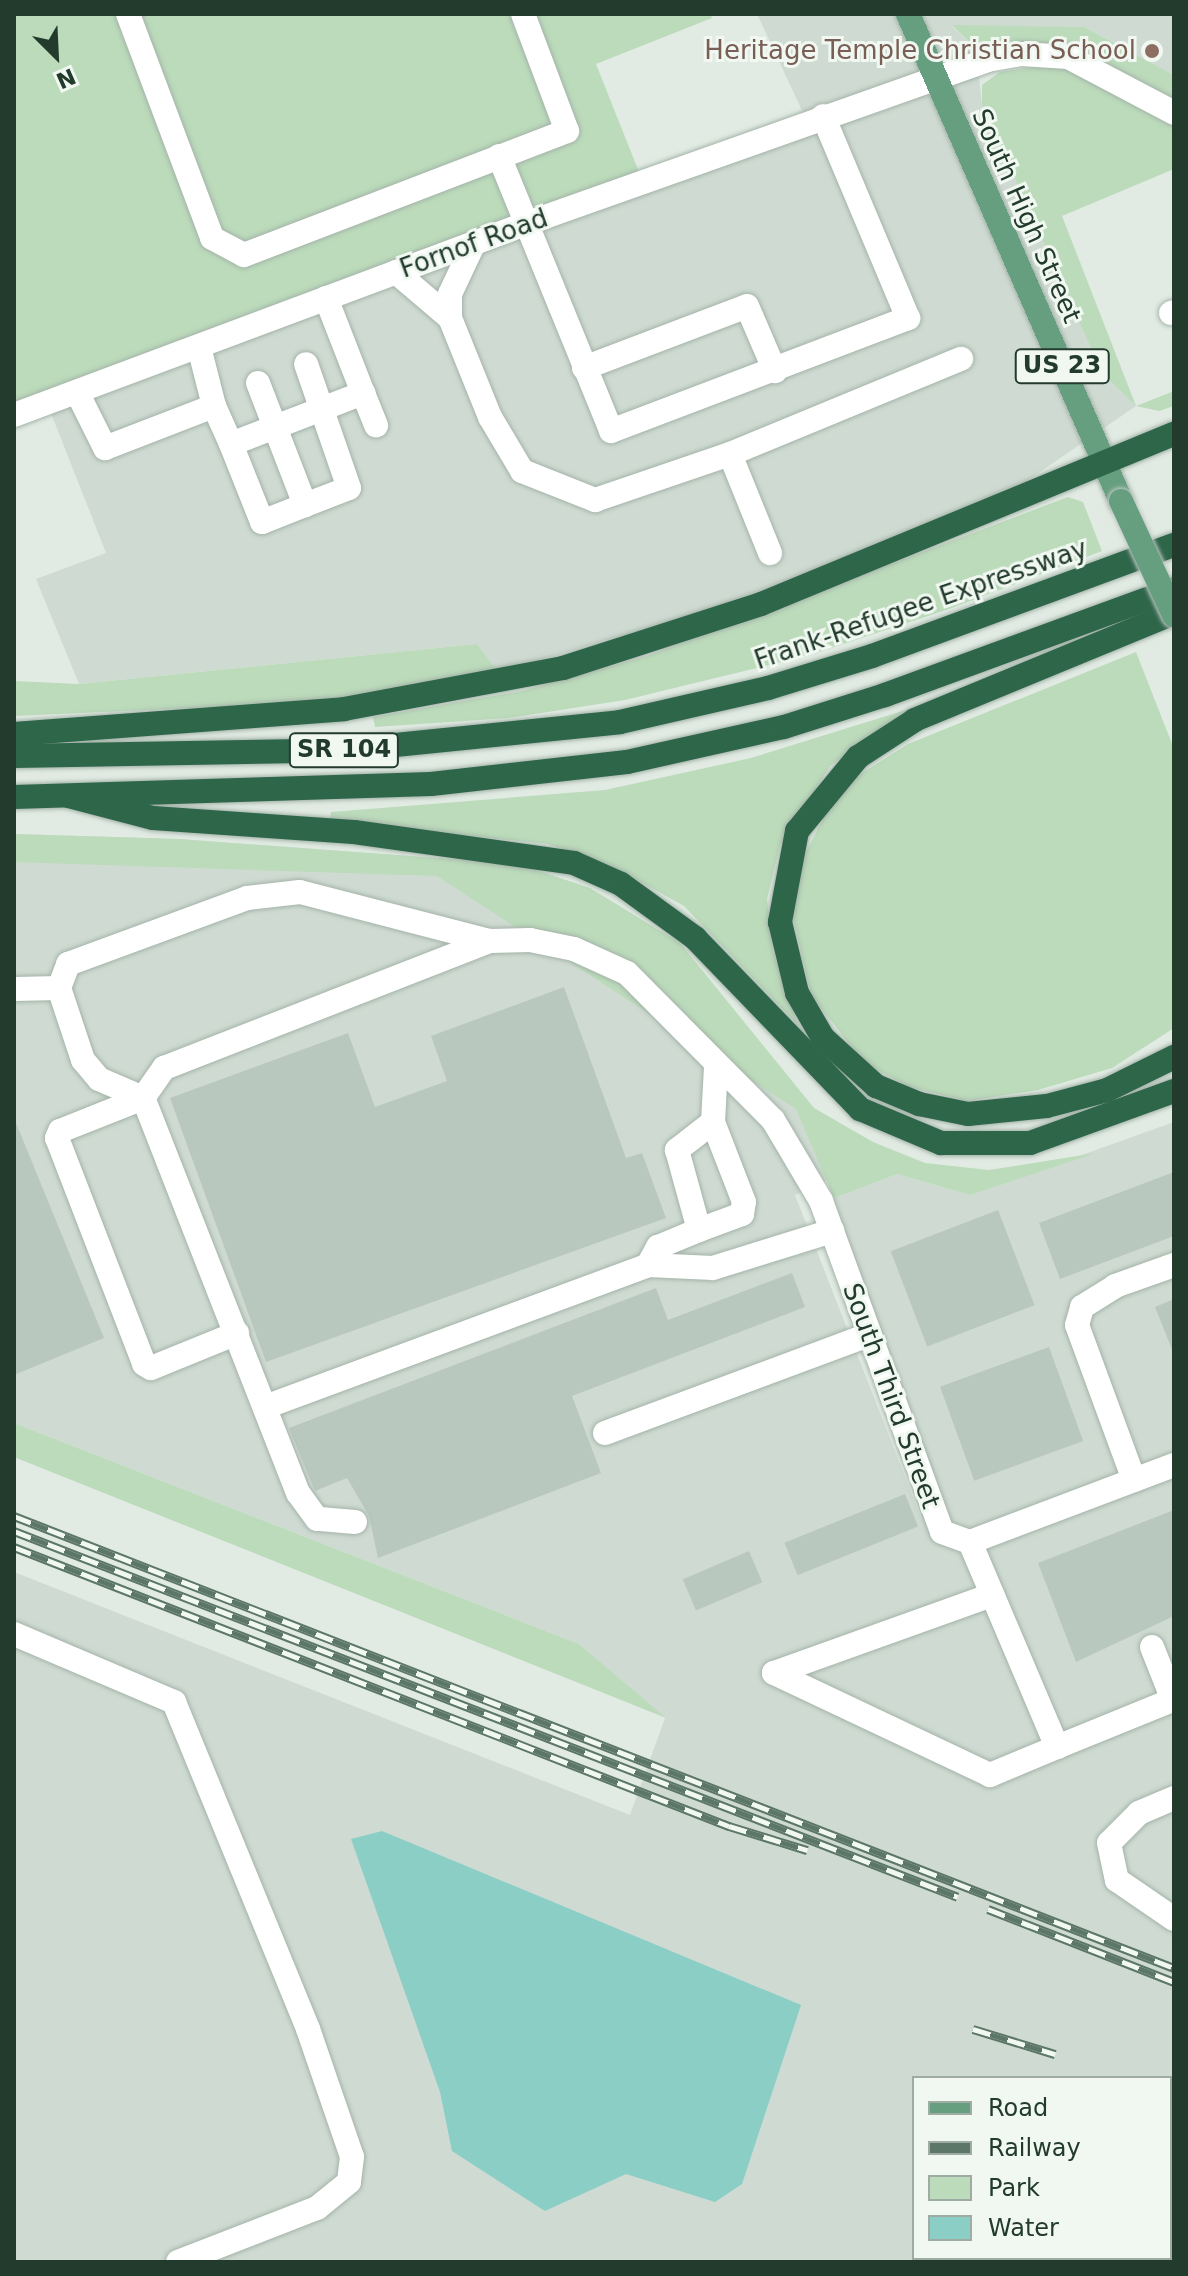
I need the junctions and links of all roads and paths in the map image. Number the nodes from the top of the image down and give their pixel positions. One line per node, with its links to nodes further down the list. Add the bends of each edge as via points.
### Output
1 (128, 14): 7 (street, via 212,238 244,255)
2 (523, 14): 7 (street, via 567,131)
3 (908, 14): 4 (main road, South High Street / US 23)
4 (936, 79): 5 (street, Fornof Road, via 1001,57 1046,53 1091,66); 6 (street, Fornof Road); 29 (main road, South High Street / US 23)
5 (1174, 113)
6 (823, 116): 8 (street, Fornof Road); 17 (street, via 908,318)
7 (499, 156): 8 (street)
8 (525, 224): 9 (street, Fornof Road); 16 (street)
9 (474, 243): 10 (street, Fornof Road); 12 (street, via 450,294)
10 (396, 272): 11 (street, Fornof Road); 12 (street)
11 (326, 298): 13 (street, Fornof Road); 20 (street)
12 (450, 318): 28 (street, via 490,417 522,471 595,500)
13 (199, 347): 19 (street, Fornof Road); 21 (street)
14 (961, 359): 28 (street)
15 (306, 364): 22 (street)
16 (584, 368): 17 (street, via 611,431); 17 (street, via 747,306)
17 (775, 371)
18 (258, 383): 25 (street)
19 (77, 392): 21 (street, via 105,448); 23 (street, Fornof Road)
20 (363, 393): 22 (street); 24 (street)
21 (214, 406): 27 (street)
22 (323, 408): 25 (street); 30 (street, via 351,482)
23 (14, 415)
24 (376, 425)
25 (275, 427): 27 (street); 30 (street)
26 (1174, 434): 29 (highway)
27 (231, 444): 30 (street, via 262,522)
28 (730, 454): 32 (street)
29 (1103, 462): 34 (main road, South High Street / US 23, bridge); 35 (highway, via 761,604 513,681 344,709)
30 (305, 505)
31 (1174, 545): 36 (highway, Frank-Refugee Expressway / SR 104, via 872,656 620,722 346,750)
32 (770, 553)
33 (1174, 589): 37 (highway, SR 104, via 870,700 627,762 431,784)
34 (1174, 614): 42 (highway, via 915,720 858,757 797,831 780,922 797,993 823,1038 857,1072 908,1100 968,1114 1020,1111 1107,1090)
35 (14, 734)
36 (14, 756)
37 (68, 796): 38 (highway, SR 104); 44 (highway, via 153,818 354,832 574,863 621,884 695,938 860,1109 941,1143 1030,1143)
38 (14, 797)
39 (490, 941): 40 (street, via 300,892 247,898 68,964); 43 (street, South Third Street, via 530,940 574,949 627,973); 45 (street, via 164,1068)
40 (59, 988): 41 (street); 45 (street, via 83,1060 99,1079)
41 (14, 989)
42 (1174, 1057)
43 (716, 1067): 46 (street); 48 (street, South Third Street, via 773,1120)
44 (1174, 1091)
45 (143, 1098): 51 (street); 51 (street, via 60,1131 57,1138 144,1364 151,1368)
46 (713, 1122): 47 (street, via 677,1150); 47 (street, via 744,1202 742,1214)
47 (699, 1230): 49 (street, via 658,1247)
48 (832, 1231): 49 (street, via 713,1268); 52 (street, South Third Street)
49 (648, 1265): 53 (street)
50 (1174, 1265): 56 (street, via 1115,1286 1082,1307 1077,1325)
51 (237, 1333): 53 (street)
52 (868, 1335): 54 (street); 58 (street, South Third Street, via 934,1518 942,1532)
53 (265, 1407): 57 (street, via 298,1493 317,1519)
54 (605, 1433)
55 (1174, 1465): 56 (street)
56 (1134, 1480): 58 (street)
57 (355, 1522)
58 (970, 1542): 59 (street)
59 (992, 1595): 62 (street); 62 (street, via 774,1673 990,1775)
60 (14, 1634): 65 (street, via 174,1702 308,2029 352,2157 349,2182 317,2208)
61 (1152, 1647): 62 (street, via 1173,1700)
62 (1057, 1747)
63 (1174, 1798): 64 (street, via 1139,1813 1109,1843 1117,1880)
64 (1174, 1919)
65 (178, 2262)

